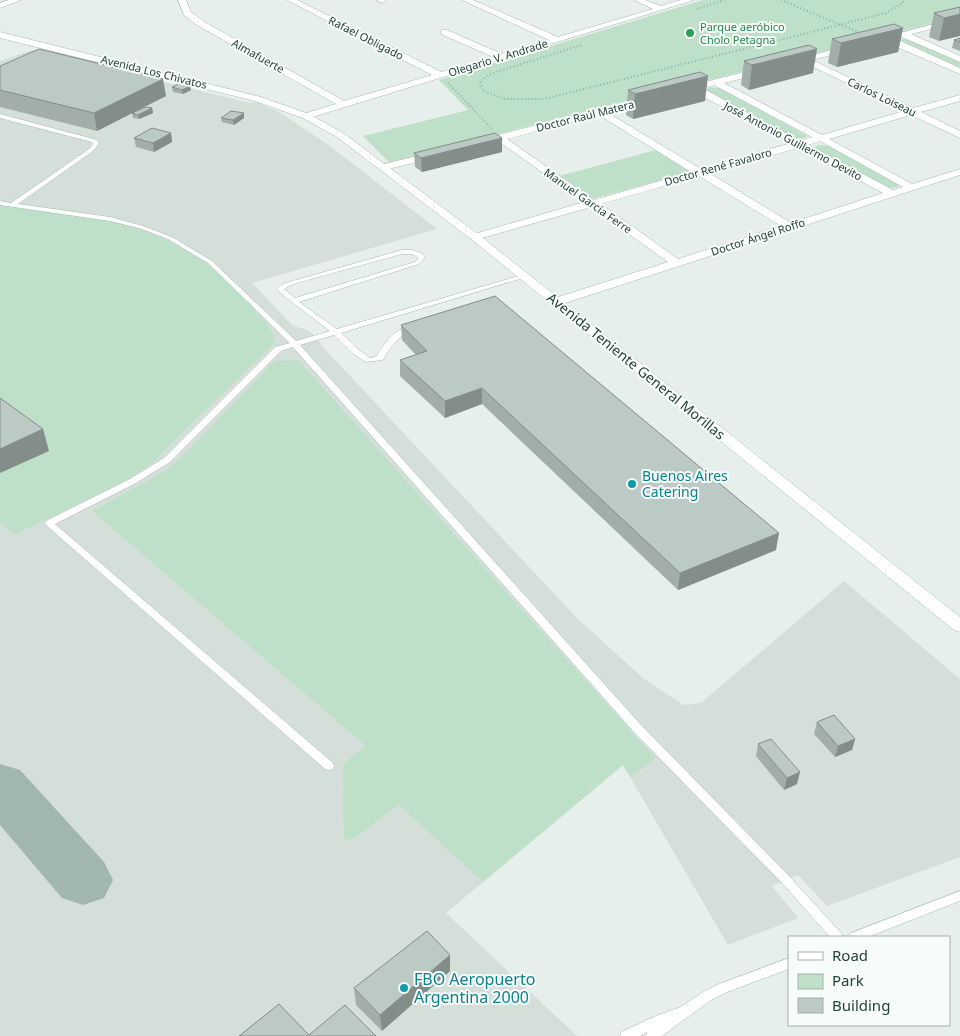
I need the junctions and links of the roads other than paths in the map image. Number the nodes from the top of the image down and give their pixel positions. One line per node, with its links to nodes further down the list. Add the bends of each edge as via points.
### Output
1 (17, 0): 7 (street)
2 (182, 0): 27 (street, Almafuerte, via 187,13 200,23)
3 (290, 0): 21 (street, Rafael Obligado)
4 (466, 0): 13 (street)
5 (638, 0): 8 (street)
6 (690, 0): 8 (street, Olegario V. Andrade)
7 (0, 6)
8 (661, 9): 13 (street, Olegario V. Andrade)
9 (960, 19): 11 (street)
10 (444, 32): 15 (street)
11 (903, 34): 14 (street); 17 (street)
12 (0, 35): 31 (street, Avenida Los Chivatos, via 249,96)
13 (557, 40): 15 (street, Olegario V. Andrade)
14 (873, 42): 16 (street); 20 (street)
15 (501, 57): 21 (street, Olegario V. Andrade)
16 (804, 59): 18 (street); 29 (street, Carlos Loiseau)
17 (960, 59)
18 (786, 64)
19 (769, 69): 22 (street)
20 (960, 71)
21 (441, 76): 27 (street, Olegario V. Andrade)
22 (715, 82): 23 (street); 34 (street, José Antonio Guillermo Devito)
23 (694, 88): 24 (street); 35 (street, José Antonio Guillermo Devito)
24 (675, 93)
25 (656, 98): 28 (street, Doctor Raúl Matera)
26 (960, 98): 29 (street, Doctor René Favaloro)
27 (344, 105): 31 (street, Olegario V. Andrade)
28 (600, 112): 33 (street, Doctor Raúl Matera); 39 (street)
29 (911, 112): 32 (street, Carlos Loiseau); 34 (street, Doctor René Favaloro)
30 (0, 116): 44 (lane, via 96,144)
31 (306, 116): 38 (street, Avenida Teniente General Morillas, via 340,135)
32 (960, 135)
33 (500, 138): 36 (street, Doctor Raúl Matera); 45 (street, Manuel García Ferre)
34 (822, 138): 35 (street, Doctor René Favaloro); 41 (street, José Antonio Guillermo Devito)
35 (799, 144): 39 (street, Doctor René Favaloro); 42 (street, José Antonio Guillermo Devito)
36 (472, 145)
37 (445, 152): 38 (street)
38 (384, 167): 47 (street, Avenida Teniente General Morillas)
39 (701, 172): 45 (street, Doctor René Favaloro); 46 (street)
40 (960, 172): 41 (street, Doctor Ángel Roffo)
41 (912, 188): 42 (street, Doctor Ángel Roffo)
42 (893, 194): 46 (street, Doctor Ángel Roffo)
43 (0, 203): 44 (lane)
44 (13, 204): 54 (lane, via 110,219 170,238 210,262)
45 (591, 204): 47 (street, Doctor René Favaloro); 48 (street, Manuel García Ferre)
46 (790, 227): 48 (street, Doctor Ángel Roffo)
47 (475, 237): 49 (street, Avenida Teniente General Morillas)
48 (676, 263): 51 (street, Doctor Ángel Roffo)
49 (524, 276): 51 (street, Avenida Teniente General Morillas); 53 (lane)
50 (294, 301): 50 (lane, via 282,292 282,286 402,252 421,255 418,263); 53 (lane)
51 (556, 302): 55 (street, Avenida Teniente General Morillas)
52 (415, 326): 53 (lane, via 389,341 380,358 369,360)
53 (337, 333): 54 (lane)
54 (295, 344): 56 (lane, via 278,349 167,460 133,481 49,523); 58 (lane, via 638,728)
55 (960, 626)
56 (329, 766)
57 (960, 896): 59 (lane)
58 (836, 936)
59 (858, 936)
60 (788, 962): 61 (lane, via 723,988)
61 (688, 1011): 62 (lane, via 662,1018); 63 (lane)
62 (626, 1036)
63 (652, 1036)

